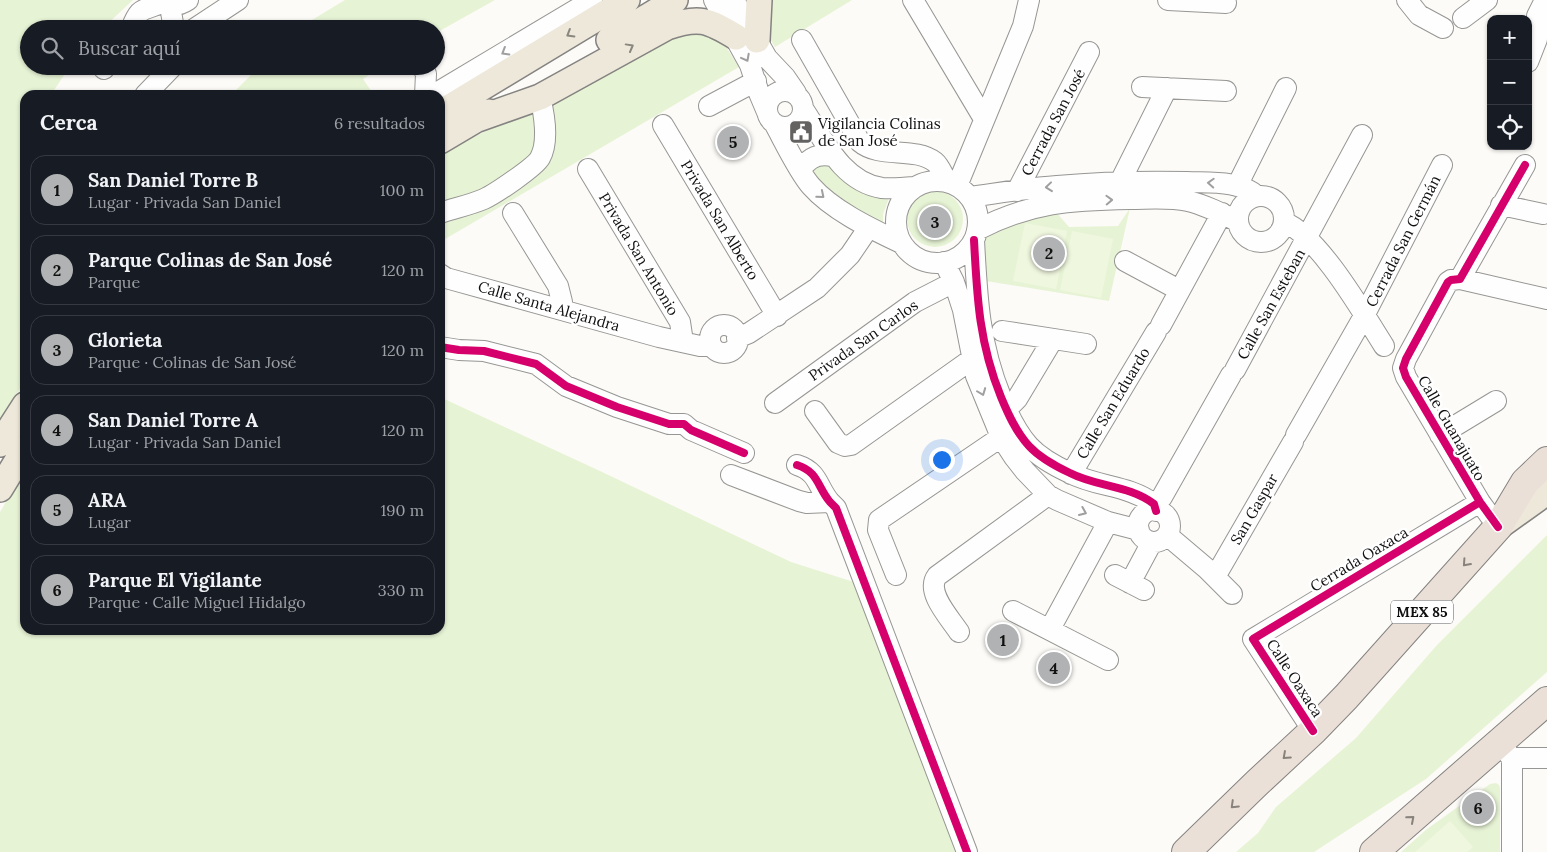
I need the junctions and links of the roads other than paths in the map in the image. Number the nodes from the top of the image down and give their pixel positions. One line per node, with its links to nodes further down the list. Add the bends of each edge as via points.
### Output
1 (238, 0): 19 (street)
2 (592, 0): 29 (street, one-way to 29)
3 (627, 0): 40 (main road, one-way to 40)
4 (675, 0): 42 (main road)
5 (714, 0): 21 (street)
6 (734, 0): 21 (street)
7 (759, 0): 21 (main road)
8 (913, 0): 43 (street)
9 (1168, 0): 14 (street)
10 (1407, 0): 20 (street, via 1419,15)
11 (1487, 0): 16 (street)
12 (1545, 0): 24 (street, via 1536,16 1537,39)
13 (172, 2): 17 (street, via 141,10); 18 (street)
14 (1226, 3)
15 (1023, 5): 43 (street, via 1017,39)
16 (1463, 18)
17 (135, 20)
18 (173, 20)
19 (208, 20)
20 (1443, 28)
21 (746, 38): 28 (street, one-way to 28); 37 (main road, one-way to 21, via 666,26 694,20 715,24); 38 (street, via 785,77)
22 (802, 40): 55 (street, via 860,142 870,148 927,157 936,162)
23 (1089, 52): 56 (street, Cerrada San José)
24 (1529, 60)
25 (164, 75): 33 (street)
26 (424, 75): 34 (street)
27 (432, 75): 29 (street)
28 (756, 81): 39 (street); 41 (street)
29 (453, 83): 35 (street)
30 (1142, 87): 31 (street)
31 (1167, 88): 36 (street); 52 (street)
32 (1286, 88): 53 (street)
33 (150, 90)
34 (425, 90)
35 (441, 90)
36 (1226, 91)
37 (540, 96): 42 (main road); 59 (street, via 545,132 538,161 486,198)
38 (800, 101): 41 (street, via 798,122 793,126 780,126); 41 (street, via 789,90 775,93 767,105); 47 (street)
39 (709, 106)
40 (445, 110)
41 (770, 118): 51 (street)
42 (475, 120): 46 (main road)
43 (984, 120): 55 (street)
44 (662, 125): 76 (street, Privada San Alberto)
45 (1362, 135): 66 (street, Calle San Esteban)
46 (445, 139)
47 (835, 156): 51 (street, via 815,156); 54 (street, via 846,170 870,185)
48 (1524, 165): 58 (street, Calle Guanajuato)
49 (1442, 166): 77 (street, Cerrada San Germán)
50 (588, 169): 81 (street, Privada San Antonio, via 680,322)
51 (801, 170): 64 (street, one-way to 64, via 817,192)
52 (1120, 182): 53 (street, one-way to 52); 56 (street, one-way to 56)
53 (1236, 186): 57 (street)
54 (914, 188): 55 (street, via 935,180); 67 (street, via 898,207 897,232)
55 (958, 188): 56 (street); 65 (street, via 975,206 978,216)
56 (1016, 191)
57 (1257, 196): 62 (street, via 1249,199); 63 (street, via 1275,200 1283,210)
58 (1501, 205): 61 (street); 71 (street, Calle Guanajuato)
59 (445, 211)
60 (513, 212): 75 (street, via 558,286)
61 (1543, 214)
62 (1230, 217): 63 (street, via 1243,235 1256,242 1278,236); 65 (street, one-way to 62, via 994,221 1022,210 1086,200 1175,199 1203,205); 73 (street, Calle San Eduardo)
63 (1284, 222): 66 (street, via 1300,230)
64 (869, 227): 67 (street); 76 (street, via 836,270 817,288)
65 (976, 235): 69 (street, via 961,255); 78 (street)
66 (1307, 238): 77 (street); 106 (street, Calle San Esteban)
67 (901, 243): 69 (street, via 920,259)
68 (1125, 261): 73 (street)
69 (944, 262): 72 (street)
70 (445, 277): 75 (street, Calle Santa Alejandra)
71 (1460, 279): 74 (street); 91 (street, Calle Guanajuato, via 1448,282 1403,368)
72 (954, 282): 78 (street, via 963,310); 87 (street, Privada San Carlos, via 915,302)
73 (1179, 290): 99 (street, Calle San Eduardo)
74 (1547, 300)
75 (562, 310): 81 (street, Calle Santa Alejandra)
76 (777, 316): 81 (street, Calle Santa Alejandra, via 738,338 730,352)
77 (1364, 316): 83 (street); 111 (street, San Gaspar)
78 (974, 326): 85 (street); 88 (street)
79 (1002, 330): 80 (street)
80 (1053, 339): 82 (street); 88 (street, via 1017,399)
81 (683, 342)
82 (1086, 344)
83 (1384, 346)
84 (445, 348): 94 (street, via 484,352 536,364 566,386 669,424 684,424)
85 (972, 359): 89 (street, via 851,445 838,444); 92 (street, one-way to 92)
86 (1496, 401): 91 (street)
87 (775, 403)
88 (1006, 410): 97 (street, via 1029,446)
89 (815, 411)
90 (20, 413): 93 (main road)
91 (1440, 435): 105 (street, Calle Guanajuato)
92 (1002, 437): 102 (street, via 1025,471); 110 (street, via 882,516 878,530)
93 (0, 444)
94 (744, 453)
95 (20, 456): 101 (main road)
96 (1547, 460): 108 (highway, via 1525,482)
97 (1053, 464): 99 (street); 102 (street)
98 (797, 466): 104 (street, via 816,477)
99 (1071, 474): 106 (street, via 1137,493)
100 (731, 475): 104 (street, via 799,501)
101 (0, 489)
102 (1043, 490): 107 (street, one-way to 107); 116 (street, via 934,580 934,594)
103 (1547, 492): 108 (main road, MEX 85)
104 (830, 502): 125 (street, via 836,508)
105 (1480, 502): 108 (street, Calle Guanajuato); 117 (street, Cerrada Oaxaca)
106 (1155, 507): 109 (street, Calle San Esteban, via 1139,520); 109 (street, via 1165,515 1170,525)
107 (1108, 522): 109 (street); 115 (street)
108 (1498, 527): 121 (highway, MEX 85, one-way to 121)
109 (1152, 536): 111 (street); 112 (street)
110 (896, 575)
111 (1215, 577): 113 (street)
112 (1130, 583)
113 (1232, 594)
114 (1014, 611): 115 (street)
115 (1050, 629): 118 (street)
116 (959, 632)
117 (1253, 639): 121 (street, Calle Oaxaca)
118 (1108, 660)
119 (1547, 702): 122 (highway)
120 (1547, 713): 122 (main road)
121 (1313, 732): 124 (highway, MEX 85, one-way to 124)
122 (1510, 743): 123 (street); 128 (highway, one-way to 122); 129 (street)
123 (1547, 758)
124 (1211, 828): 126 (highway, MEX 85); 127 (main road)
125 (967, 852)
126 (1186, 852)
127 (1200, 852)
128 (1374, 852)
129 (1512, 852)

